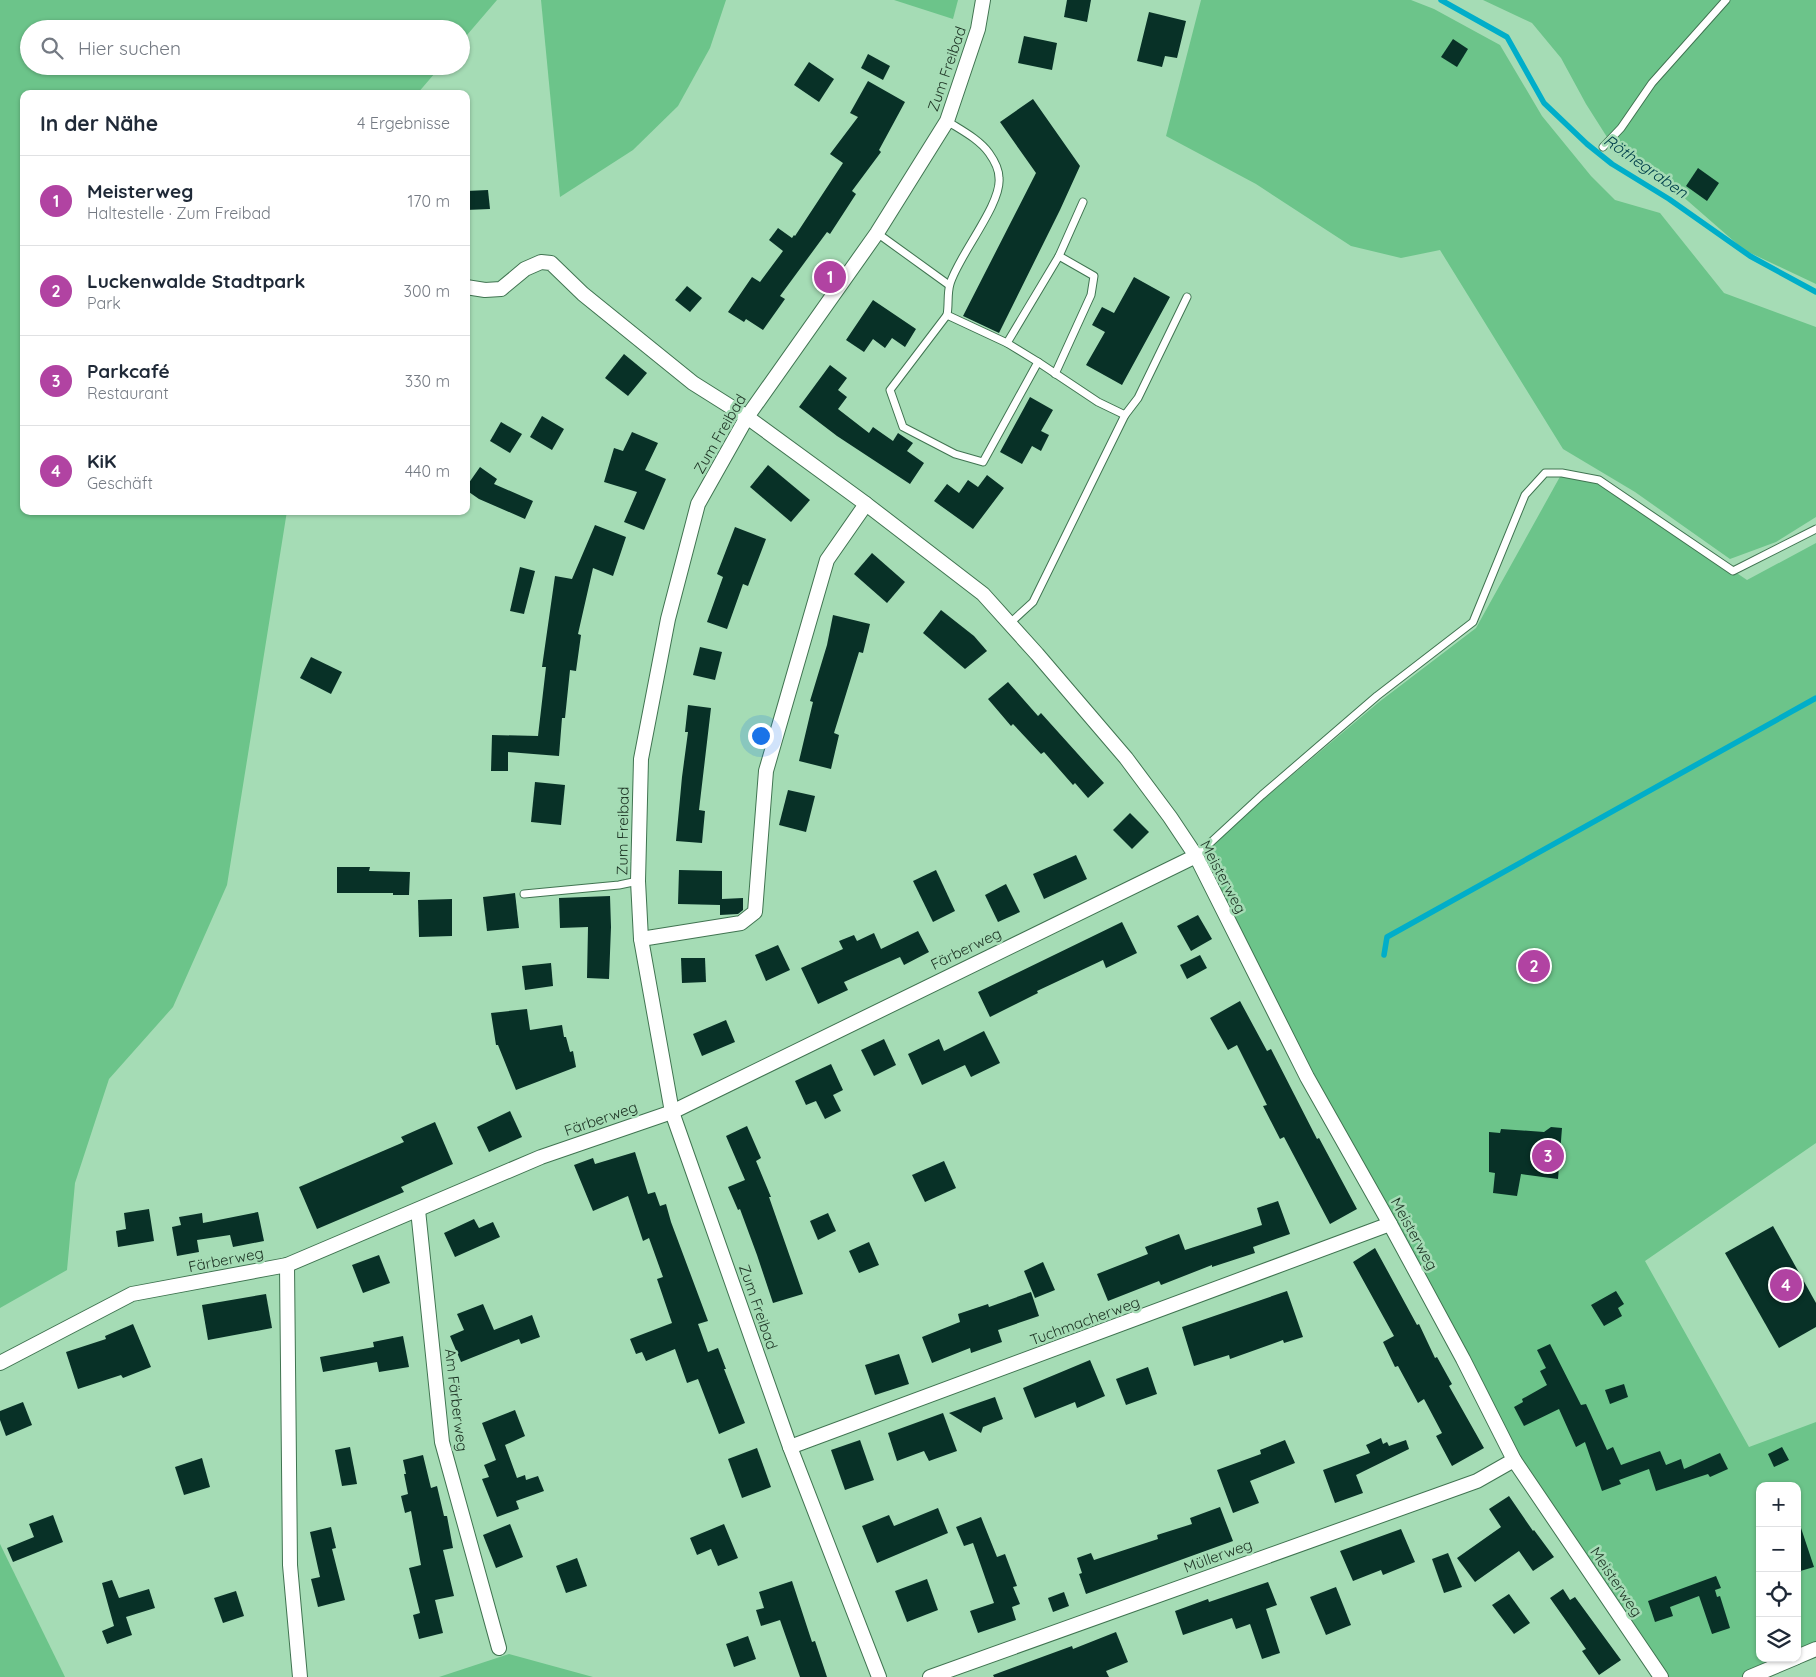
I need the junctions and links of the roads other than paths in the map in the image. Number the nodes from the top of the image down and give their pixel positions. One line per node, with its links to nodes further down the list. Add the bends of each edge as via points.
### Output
1 (983, 0): 3 (street, Zum Freibad, via 978,29)
2 (1726, 0): 4 (lane, via 1652,83 1621,128)
3 (947, 120): 6 (street, Zum Freibad); 8 (lane, via 980,143 1000,178 992,204)
4 (1603, 147)
5 (1083, 202): 7 (lane)
6 (877, 233): 8 (lane); 16 (street, Zum Freibad)
7 (1059, 256): 12 (lane); 14 (lane, via 1094,276 1092,295)
8 (949, 285): 11 (lane)
9 (470, 288): 16 (street, Meisterweg, via 501,289 525,269 541,262 551,264 693,383)
10 (1187, 297): 15 (lane, via 1138,398)
11 (947, 315): 12 (lane); 13 (lane, via 890,390 903,427 954,454 983,462)
12 (1007, 343): 13 (lane)
13 (1038, 362): 14 (lane)
14 (1055, 374): 15 (lane)
15 (1125, 415): 19 (lane, via 1033,602)
16 (747, 417): 17 (street, Meisterweg); 21 (street, Zum Freibad, via 698,504 668,619 641,759)
17 (866, 504): 19 (street, Meisterweg, via 983,594); 23 (street, via 827,560 766,771 755,912 741,923)
18 (1816, 529): 20 (lane, via 1732,570 1599,480 1545,473 1525,495 1473,622 1377,696)
19 (1009, 624): 20 (street, Meisterweg, via 1126,758)
20 (1196, 856): 24 (street, Färberweg); 26 (street, Meisterweg, via 1307,1076)
21 (638, 881): 22 (lane); 23 (street, Zum Freibad)
22 (524, 894)
23 (641, 939): 24 (street, Zum Freibad)
24 (672, 1112): 25 (street, Färberweg, via 541,1157); 29 (street, Zum Freibad)
25 (418, 1210): 27 (street, Färberweg); 31 (street, Am Färberweg, via 442,1442)
26 (1390, 1224): 29 (street, Tuchmacherweg); 30 (street, Meisterweg)
27 (287, 1265): 28 (street, Färberweg, via 132,1294); 35 (street, via 290,1565)
28 (0, 1363)
29 (790, 1448): 36 (street, Zum Freibad)
30 (1514, 1460): 37 (street, Müllerweg, via 1477,1481); 38 (street, Meisterweg)
31 (499, 1648)
32 (1816, 1650): 33 (street)
33 (1801, 1656)
34 (1786, 1662): 39 (street)
35 (300, 1677)
36 (879, 1677)
37 (930, 1677)
38 (1661, 1677)
39 (1750, 1677)

